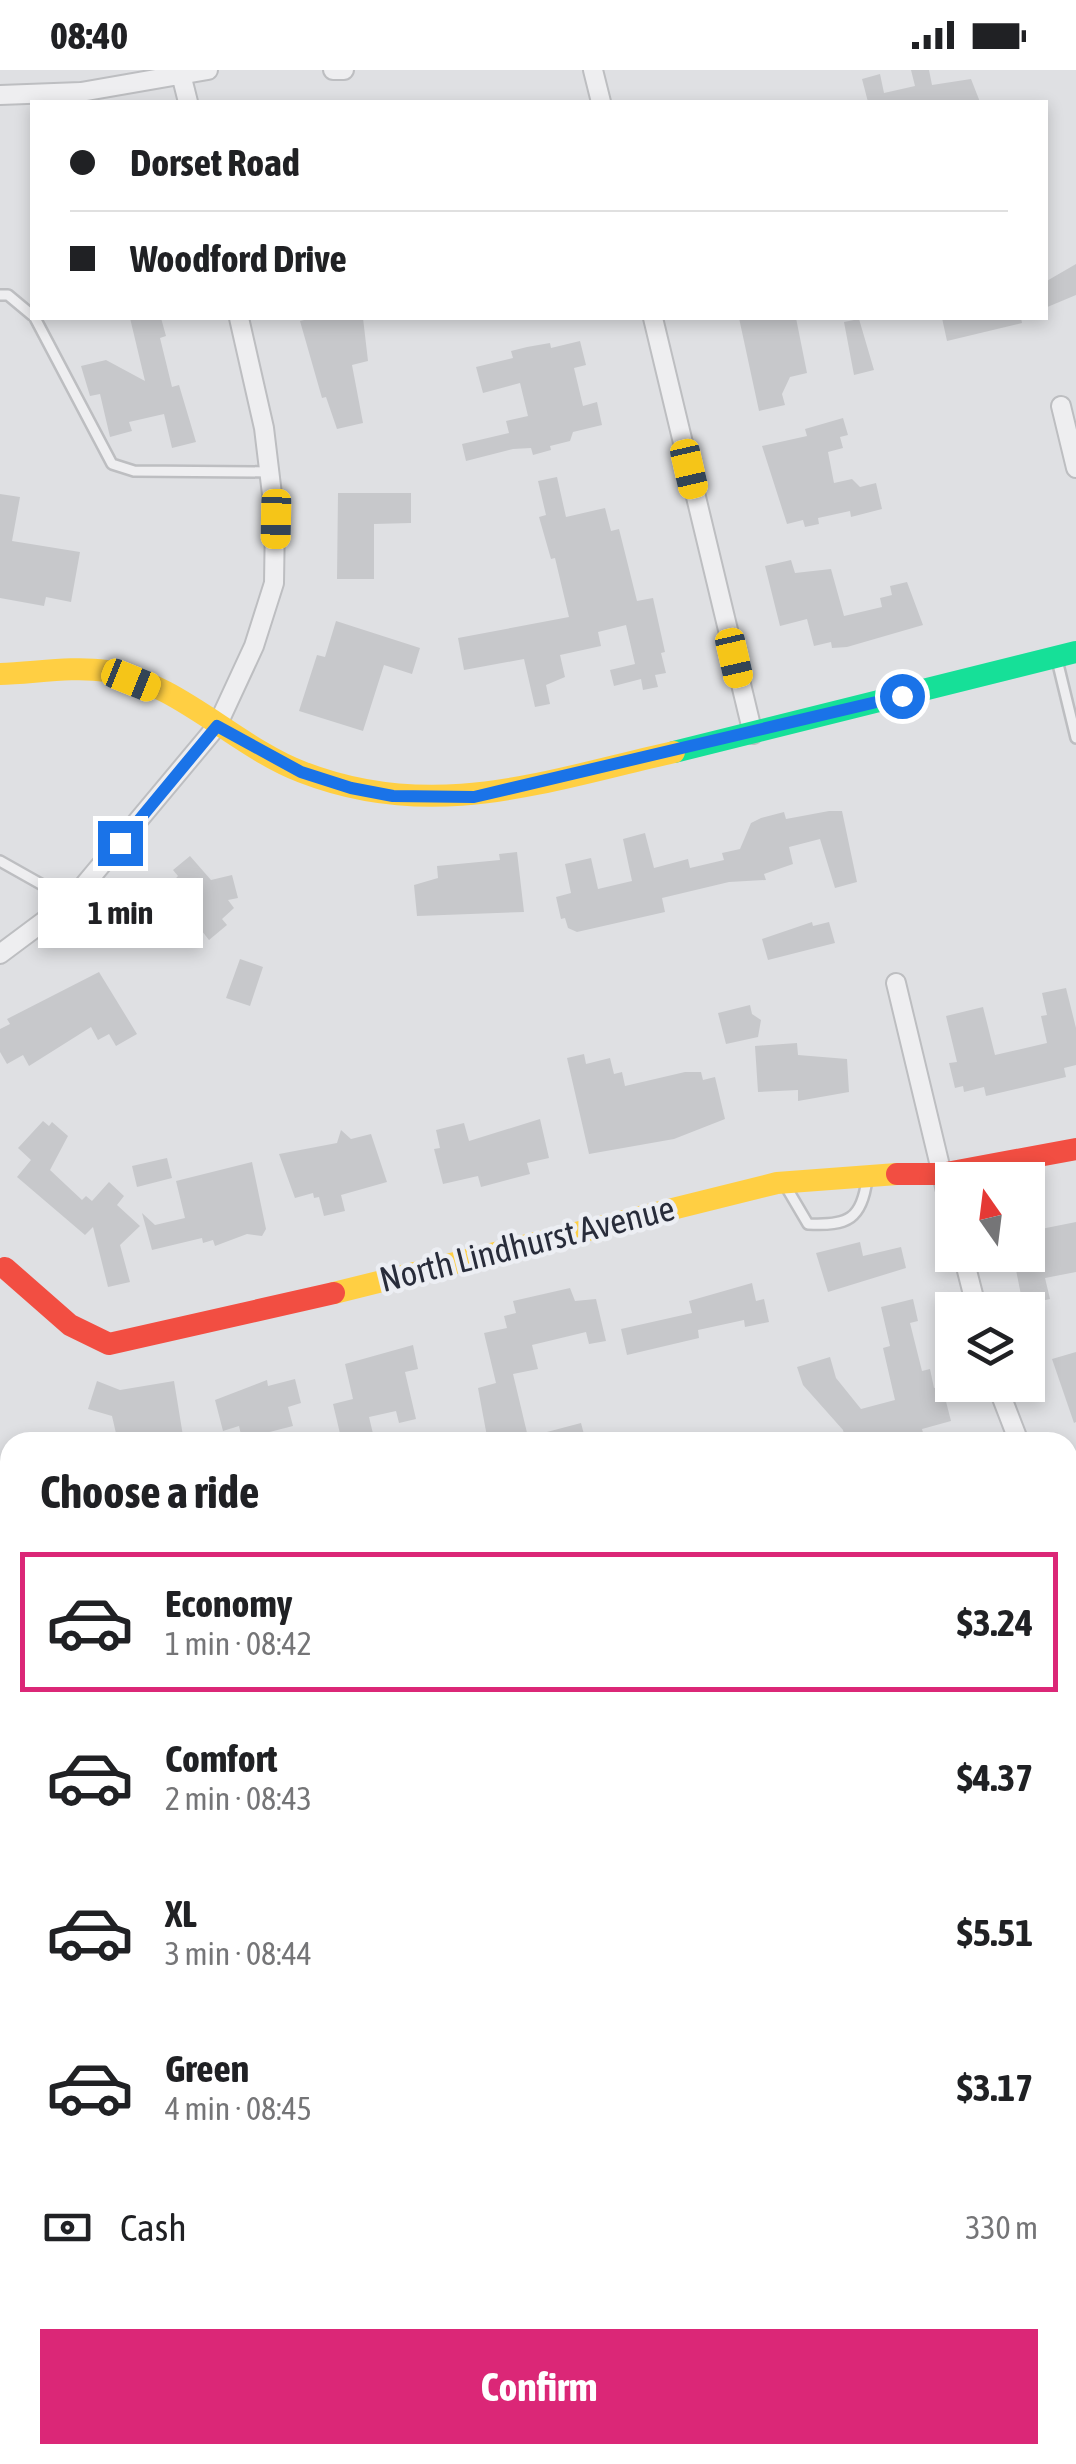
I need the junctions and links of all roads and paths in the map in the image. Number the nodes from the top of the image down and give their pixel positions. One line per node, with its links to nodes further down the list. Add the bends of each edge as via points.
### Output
1 (208, 70): 5 (street)
2 (333, 70): 3 (street)
3 (344, 70)
4 (593, 70): 8 (street)
5 (181, 72): 6 (street, via 81,92); 7 (street)
6 (0, 95)
7 (188, 100)
8 (600, 100)
9 (0, 295): 10 (lane)
10 (30, 314)
11 (36, 320): 16 (lane, via 112,464 134,471)
12 (239, 320): 16 (street)
13 (652, 320): 20 (street)
14 (1061, 406): 15 (street)
15 (1076, 468)
16 (272, 472): 19 (street, via 274,583)
17 (1066, 655): 20 (street); 21 (lane)
18 (0, 674): 19 (street, via 106,671 156,690)
19 (217, 726): 20 (street, via 301,772 351,788 474,797); 23 (street)
20 (752, 734)
21 (1076, 738)
22 (0, 861): 23 (lane)
23 (70, 901): 24 (street)
24 (0, 954)
25 (896, 983): 27 (street)
26 (1076, 1149): 28 (street, North Lindhurst Avenue)
27 (939, 1162)
28 (1006, 1162)
29 (935, 1174): 30 (street, North Lindhurst Avenue)
30 (868, 1175): 31 (street, North Lindhurst Avenue); 31 (lane, via 856,1216 827,1225 808,1224)
31 (784, 1182): 32 (street, North Lindhurst Avenue, via 109,1344 70,1325)
32 (5, 1268)
33 (1004, 1402): 34 (street)
34 (1015, 1432)

